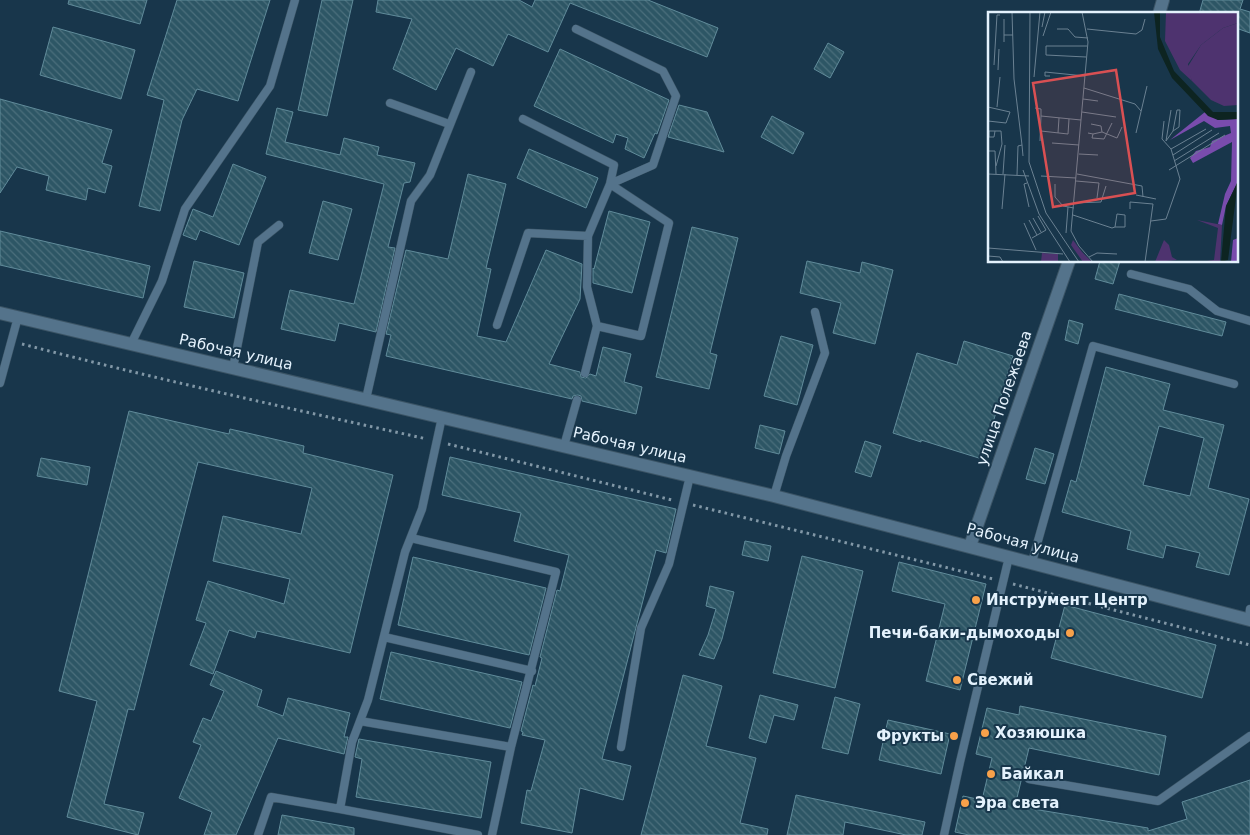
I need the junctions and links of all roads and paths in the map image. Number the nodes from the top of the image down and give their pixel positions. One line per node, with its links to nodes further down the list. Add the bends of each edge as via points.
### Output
1 (295, 0): 21 (lane, via 270,86 185,210 162,281)
2 (1164, 0): 3 (street)
3 (1159, 12)
4 (576, 29): 9 (lane, via 663,71 676,96 653,165)
5 (471, 72): 8 (lane)
6 (390, 103): 8 (lane)
7 (523, 119): 9 (lane, via 614,165)
8 (449, 124): 26 (lane, via 430,175 411,201)
9 (610, 184): 11 (lane); 19 (lane, via 669,224 641,336)
10 (279, 225): 22 (lane, via 258,242)
11 (588, 236): 18 (lane, via 528,232); 19 (lane, via 587,287)
12 (1070, 262): 35 (street, улица Полежаева)
13 (1131, 274): 17 (lane, via 1189,290 1217,311)
14 (814, 312): 32 (lane, via 825,353)
15 (0, 313): 16 (street, Рабочая улица)
16 (18, 317): 20 (lane); 21 (street, Рабочая улица)
17 (1250, 321)
18 (497, 325)
19 (597, 326): 23 (lane)
20 (11, 341): 24 (lane); 29 (path, via 254,401)
21 (131, 344): 22 (street, Рабочая улица)
22 (233, 368): 26 (street, Рабочая улица)
23 (584, 373)
24 (0, 383)
25 (1234, 384): 37 (lane, via 1093,346)
26 (366, 399): 28 (street, Рабочая улица)
27 (577, 400): 30 (lane)
28 (442, 417): 29 (lane); 30 (street, Рабочая улица)
29 (437, 441): 33 (path); 34 (lane, via 422,509)
30 (564, 446): 31 (street, Рабочая улица)
31 (690, 476): 32 (street, Рабочая улица); 33 (lane)
32 (774, 496): 35 (street, Рабочая улица)
33 (684, 502): 38 (path); 46 (lane, via 669,564 641,628)
34 (411, 538): 40 (lane); 42 (lane, via 556,572)
35 (970, 546): 36 (street, Рабочая улица)
36 (1009, 556): 37 (street, Рабочая улица); 38 (lane)
37 (1032, 562): 39 (street, Рабочая улица)
38 (1003, 581): 41 (path); 52 (lane)
39 (1250, 616)
40 (384, 637): 42 (lane); 43 (lane)
41 (1250, 645)
42 (532, 671): 45 (lane)
43 (360, 720): 45 (lane); 48 (lane, via 352,742)
44 (1250, 736): 47 (lane, via 1158,802)
45 (512, 747): 51 (lane)
46 (621, 747)
47 (1029, 779)
48 (340, 809): 49 (lane, via 272,797); 50 (lane)
49 (258, 835)
50 (478, 835)
51 (492, 835)
52 (944, 835)

